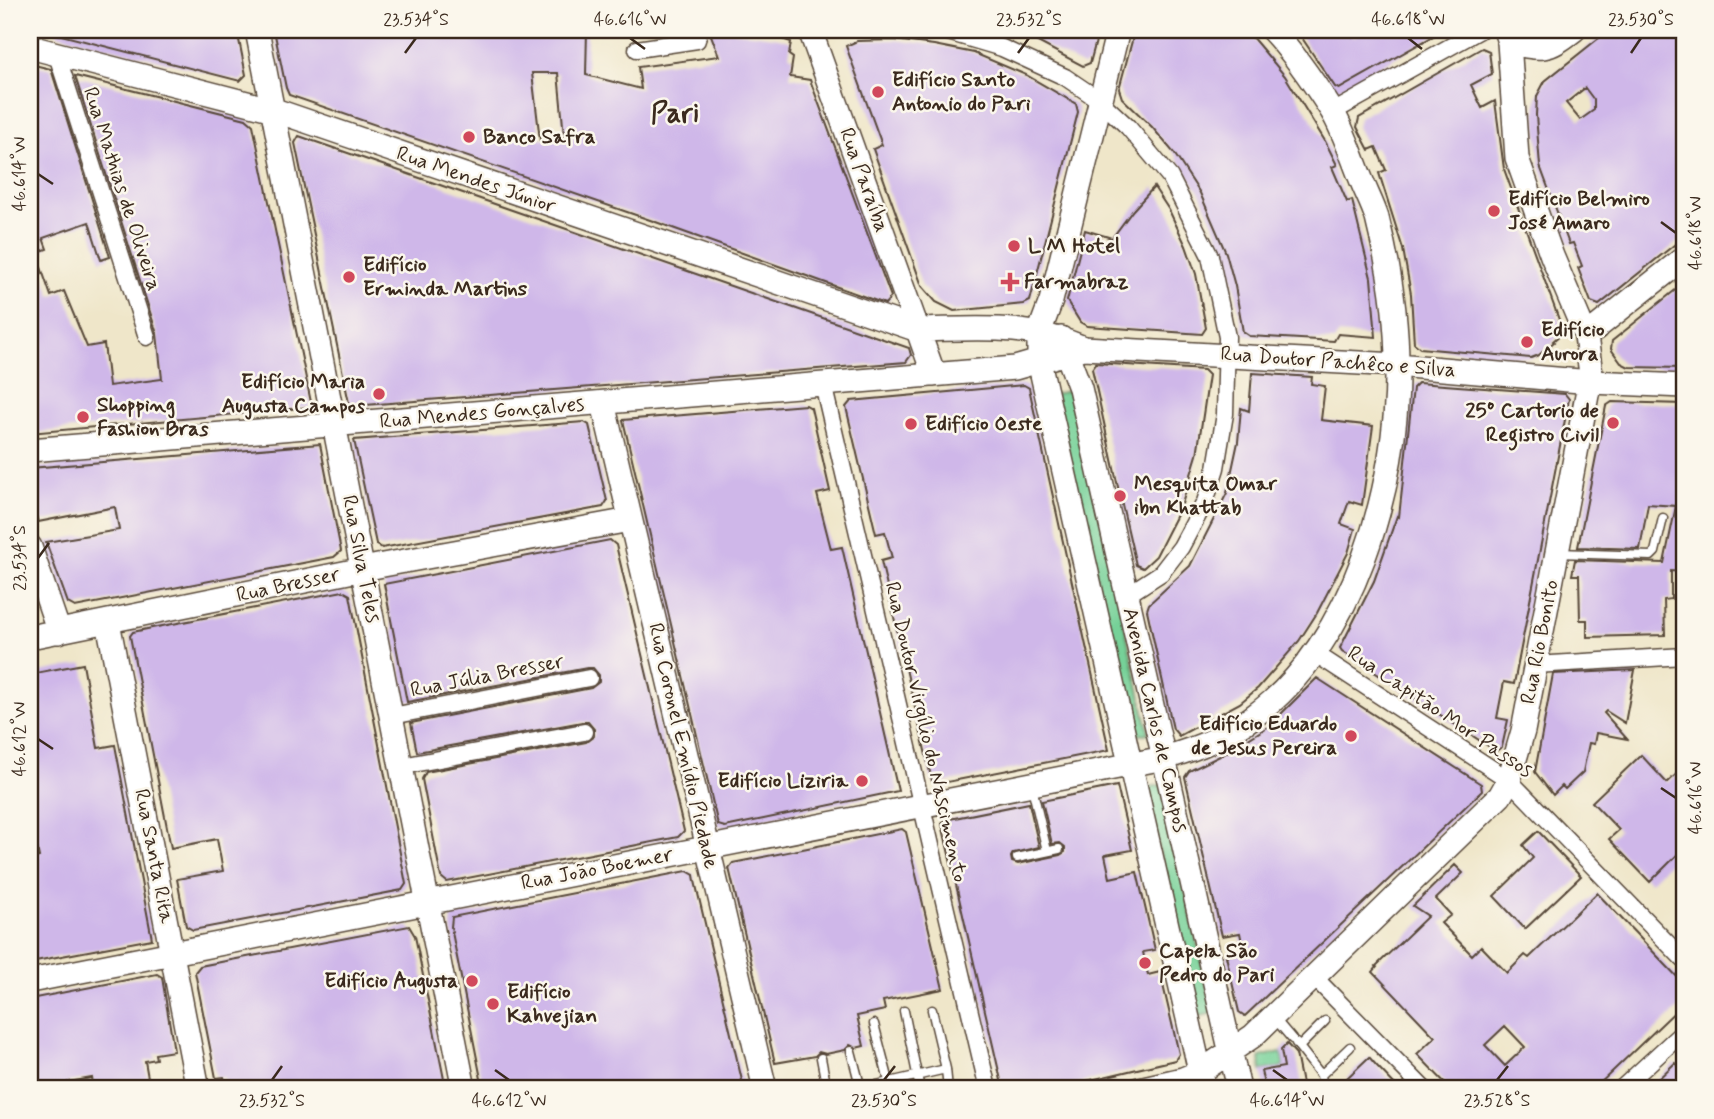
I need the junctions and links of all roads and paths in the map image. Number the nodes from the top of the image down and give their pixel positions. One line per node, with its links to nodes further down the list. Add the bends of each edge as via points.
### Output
1 (257, 30): 14 (street, Rua Silva Teles)
2 (699, 30): 11 (street, via 697,40)
3 (810, 30): 17 (street, Rua Paraíba)
4 (940, 30): 13 (street, via 1002,48 1065,77)
5 (1118, 30): 13 (street)
6 (1272, 30): 15 (street, Rua João Boemer)
7 (1480, 30): 15 (street)
8 (1574, 30): 9 (street, via 1553,46 1533,48)
9 (1507, 36): 18 (street, Rua Rio Bonito, via 1517,158)
10 (30, 47): 12 (street, Rua Mendes Júnior)
11 (637, 50)
12 (57, 55): 14 (street, Rua Mendes Júnior); 19 (street, Rua Mathias de Oliveira)
13 (1099, 100): 20 (street, Avenida Carlos de Campos, via 1051,301); 21 (street, via 1170,177 1196,225 1220,296)
14 (274, 110): 17 (street, Rua Mendes Júnior); 29 (street, Rua Silva Teles)
15 (1333, 113): 23 (street, Rua João Boemer, via 1376,215 1392,294)
16 (1684, 258): 18 (street)
17 (918, 330): 20 (street, via 1014,328); 24 (street, Rua Paraíba)
18 (1586, 336): 25 (street, Rua Rio Bonito)
19 (147, 337)
20 (1063, 343): 21 (street, Rua Doutor Pachêco e Silva); 22 (street, Rua Mendes Gonçalves); 36 (street, Avenida Carlos de Campos, via 1080,388)
21 (1227, 355): 23 (street, Rua Doutor Pachêco e Silva); 36 (street, via 1222,443 1205,502 1169,564)
22 (1038, 361): 24 (street, Rua Mendes Gonçalves, via 1015,368); 47 (street, Avenida Carlos de Campos)
23 (1397, 365): 25 (street, Rua Doutor Pachêco e Silva); 40 (street, Rua João Boemer, via 1392,438 1377,519 1352,585)
24 (934, 375): 26 (street, Rua Mendes Gonçalves)
25 (1591, 382): 27 (street, Rua Doutor Pachêco e Silva); 34 (street, Rua Rio Bonito)
26 (823, 384): 28 (street, Rua Mendes Gonçalves); 51 (street, Rua Doutor Virgílio do Nascimento)
27 (1684, 386)
28 (603, 403): 29 (street, Rua Mendes Gonçalves); 32 (street, Rua Coronel Emídio Piedade)
29 (335, 426): 30 (street, Rua Mendes Gonçalves); 35 (street, Rua Silva Teles)
30 (30, 450)
31 (1663, 517): 34 (lane, via 1651,556)
32 (630, 520): 35 (street, Rua Bresser); 52 (street, Rua Coronel Emídio Piedade)
33 (30, 547): 38 (street)
34 (1558, 553): 42 (street, Rua Rio Bonito)
35 (364, 569): 37 (street, Rua Bresser); 44 (street, Rua Silva Teles)
36 (1127, 595): 46 (street, Avenida Carlos de Campos)
37 (108, 622): 38 (street, Rua Bresser); 57 (street, Rua Santa Rita)
38 (60, 632): 39 (street, Rua Bresser)
39 (30, 637)
40 (1316, 654): 46 (street, Rua João Boemer, via 1255,716 1210,743); 49 (street, Rua Capitão Mor Passos)
41 (1684, 656): 42 (street)
42 (1535, 665): 49 (street, Rua Rio Bonito)
43 (589, 678): 44 (street, Rua Júlia Bresser)
44 (392, 716): 48 (street, Rua Silva Teles)
45 (584, 732): 48 (street)
46 (1164, 758): 47 (street, Rua João Boemer); 70 (street, Avenida Carlos de Campos)
47 (1131, 764): 50 (street, Rua João Boemer); 75 (street, Avenida Carlos de Campos)
48 (402, 766): 56 (street, Rua Silva Teles)
49 (1509, 780): 58 (street, Rua Capitão Mor Passos); 59 (street, Rua Rio Bonito, via 1500,796)
50 (1032, 784): 51 (street, Rua João Boemer); 54 (lane)
51 (921, 806): 52 (street, Rua João Boemer); 84 (street, Rua Doutor Virgílio do Nascimento)
52 (707, 848): 56 (street, Rua João Boemer); 79 (street, Rua Coronel Emídio Piedade)
53 (1059, 849): 54 (lane)
54 (1047, 851): 55 (lane)
55 (1017, 858)
56 (429, 901): 57 (street, Rua João Boemer); 78 (street, Rua Silva Teles)
57 (173, 954): 60 (street, Rua João Boemer); 77 (street, Rua Santa Rita)
58 (1684, 960)
59 (1314, 977): 63 (street, Rua Rio Bonito); 88 (street)
60 (30, 981)
61 (932, 1010): 72 (lane)
62 (904, 1011): 74 (lane)
63 (1272, 1017): 67 (lane); 70 (street, Rua Rio Bonito)
64 (1325, 1021): 67 (lane)
65 (874, 1024): 76 (lane)
66 (1684, 1031): 89 (street)
67 (1296, 1043): 73 (lane)
68 (1350, 1046): 73 (lane)
69 (851, 1051): 81 (lane)
70 (1231, 1051): 75 (street, Rua Rio Bonito); 86 (street, Avenida Carlos de Campos)
71 (821, 1058): 80 (lane)
72 (946, 1069): 74 (lane); 83 (lane)
73 (1321, 1075): 87 (lane)
74 (918, 1076): 76 (lane); 82 (lane)
75 (1202, 1080): 85 (street, Rua Rio Bonito, via 1183,1079)
76 (890, 1086): 81 (lane)
77 (198, 1089)
78 (464, 1089)
79 (765, 1089)
80 (827, 1089)
81 (860, 1089)
82 (920, 1089)
83 (948, 1089)
84 (988, 1089)
85 (1139, 1089)
86 (1239, 1089)
87 (1323, 1089)
88 (1424, 1089)
89 (1621, 1089)

